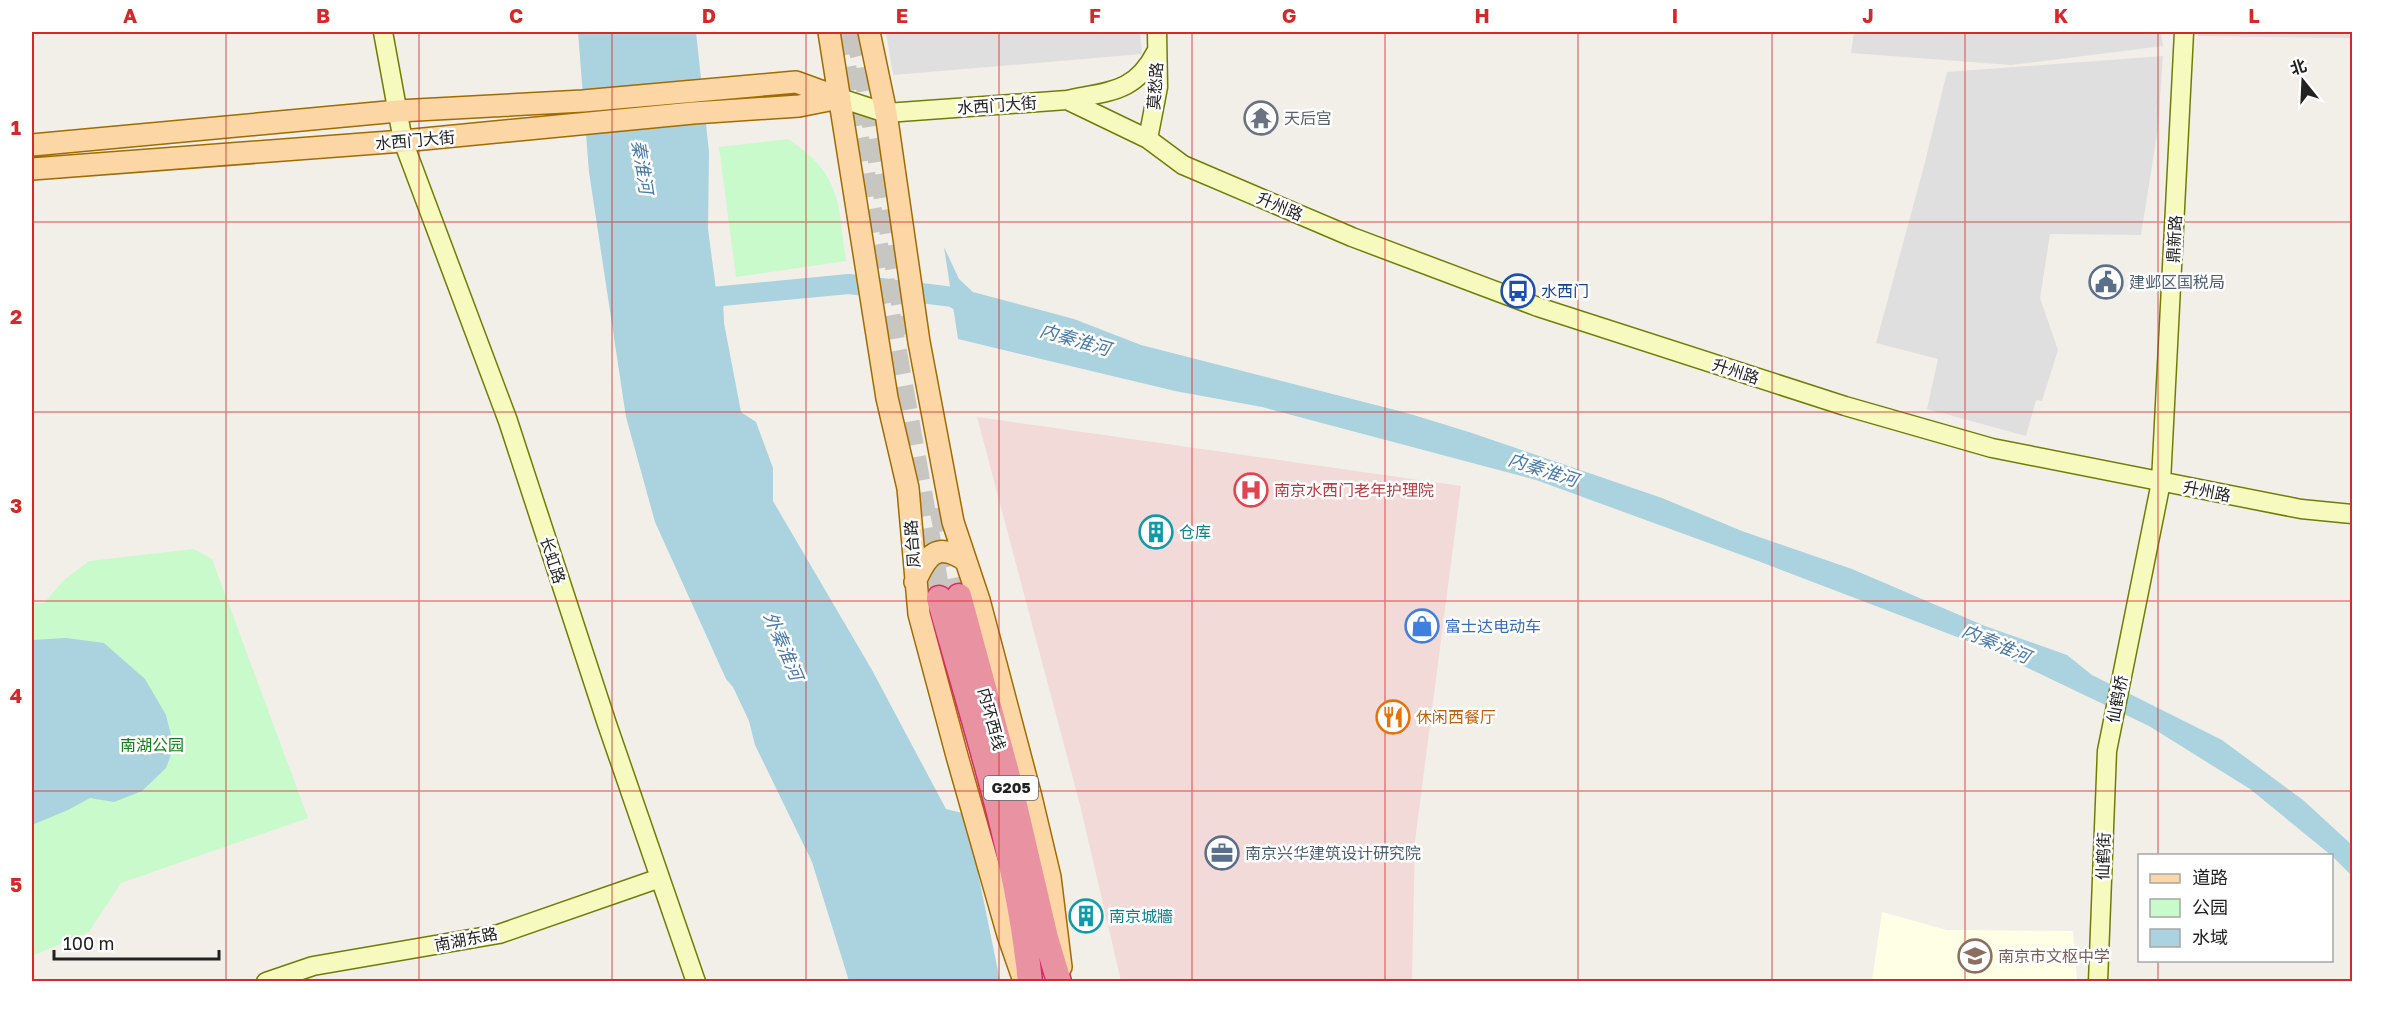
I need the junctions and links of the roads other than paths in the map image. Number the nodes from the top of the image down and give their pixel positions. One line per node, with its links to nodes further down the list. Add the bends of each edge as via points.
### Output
1 (383, 32): 9 (main road, 长虹路)
2 (829, 32): 7 (main road, 凤台路)
3 (868, 32): 10 (main road)
4 (1157, 32): 6 (main road, 莫愁路)
5 (2184, 32): 15 (main road, 鼎新路)
6 (1157, 51): 8 (main road, 水西门大街, via 1134,82); 11 (main road, 莫愁路, via 1158,87)
7 (840, 98): 9 (main road, 水西门大街, via 796,82); 10 (main road, 水西门大街); 12 (main road, 水西门大街, via 799,106); 18 (main road, 凤台路, via 878,348 908,488)
8 (1067, 100): 10 (main road, 水西门大街); 11 (main road)
9 (398, 111): 12 (main road, 长虹路); 13 (main road, 水西门大街)
10 (886, 114): 17 (main road, via 919,342 953,522)
11 (1149, 140): 15 (main road, 升州路, via 1183,165 1353,237 1538,307 1845,406 1992,448)
12 (403, 141): 14 (main road, 水西门大街); 20 (main road, 长虹路, via 508,421)
13 (32, 145)
14 (32, 169)
15 (2161, 482): 16 (main road, 升州路, via 2301,509); 19 (main road, 仙鹤桥)
16 (2352, 514)
17 (966, 561): 18 (main road, via 956,554 936,553 924,560); 25 (main road, via 1047,866 1058,936)
18 (915, 582): 23 (main road, 凤台路, via 919,614 954,745)
19 (2111, 730): 26 (main road, 仙鹤街)
20 (660, 878): 21 (main road, 南湖东路, via 499,934 313,966); 22 (main road, 长虹路)
21 (266, 981)
22 (696, 981)
23 (1024, 981)
24 (1030, 981): 25 (highway, 内环西线 / G205, via 1024,931 949,597 1010,784)
25 (1060, 981)
26 (2098, 981)

